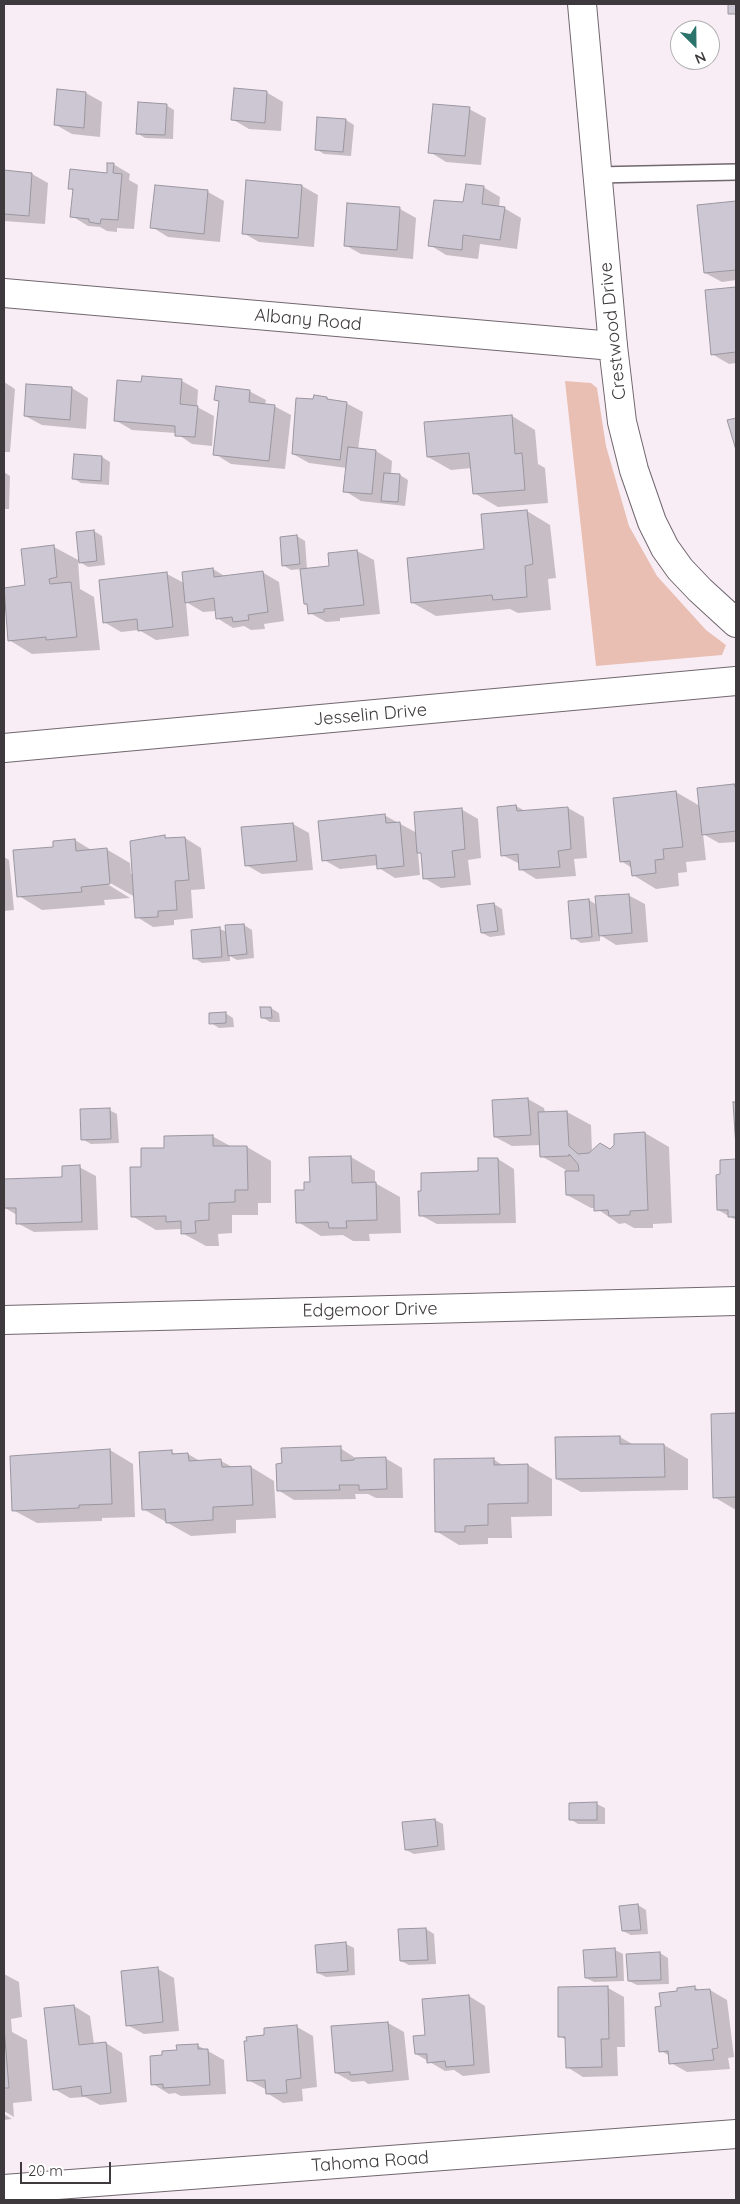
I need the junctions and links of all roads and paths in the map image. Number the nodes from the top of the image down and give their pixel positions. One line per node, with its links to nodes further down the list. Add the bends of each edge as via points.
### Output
1 (582, 4): 3 (street, Crestwood Drive)
2 (736, 172): 3 (lane)
3 (597, 175): 5 (street, Crestwood Drive)
4 (4, 293): 5 (street, Albany Road)
5 (613, 346): 6 (street, Crestwood Drive, via 622,422 652,522 680,569)
6 (736, 623)
7 (736, 681): 8 (street, Jesselin Drive)
8 (4, 748)
9 (736, 1301): 10 (street, Edgemoor Drive)
10 (4, 1320)
11 (736, 2134): 12 (street, Tahoma Road)
12 (4, 2189)

